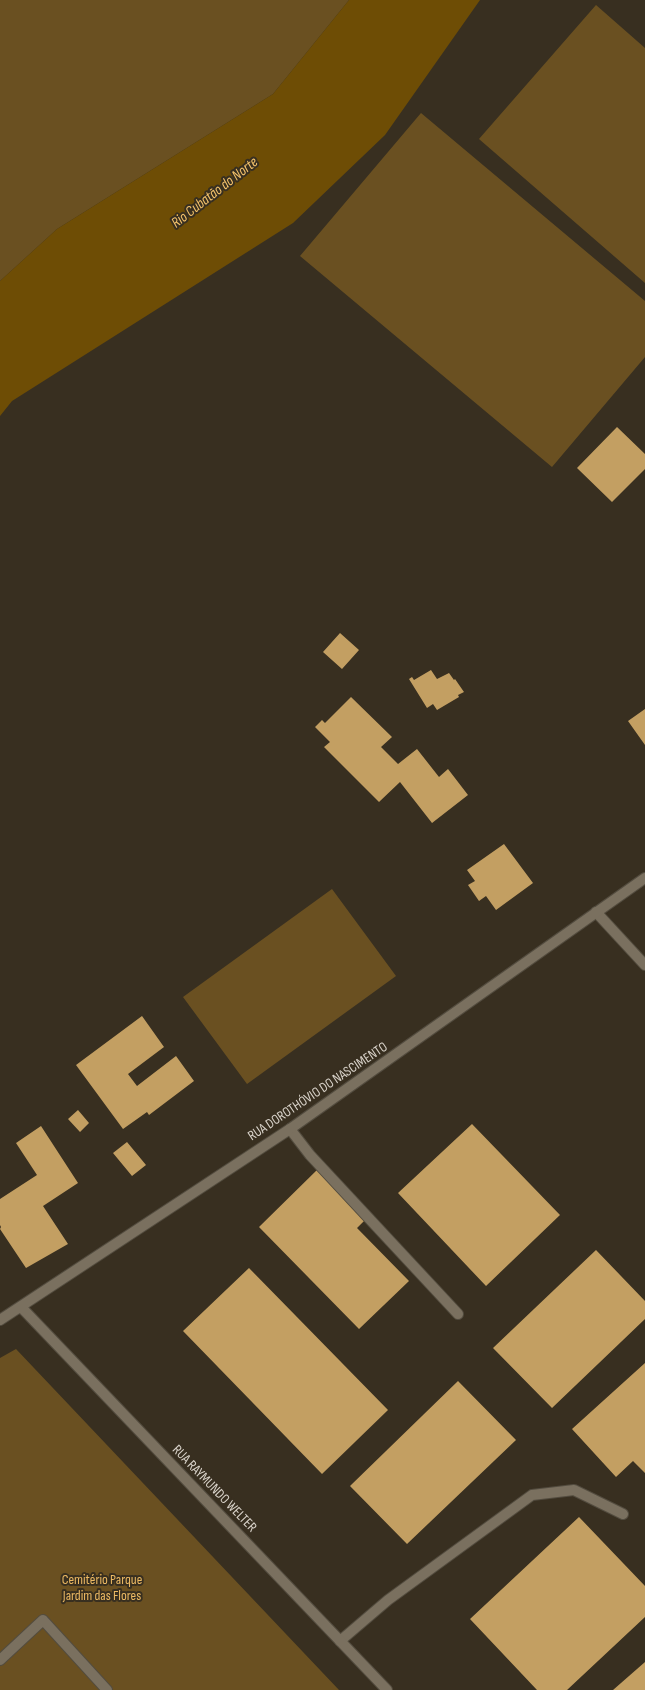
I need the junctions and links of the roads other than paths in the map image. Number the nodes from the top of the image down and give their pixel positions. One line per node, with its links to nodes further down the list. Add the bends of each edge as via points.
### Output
1 (645, 878): 2 (street, RUA DOROTHÓVIO DO NASCIMENTO)
2 (596, 912): 3 (street); 4 (street, RUA DOROTHÓVIO DO NASCIMENTO)
3 (645, 965)
4 (290, 1129): 5 (street, RUA DOROTHÓVIO DO NASCIMENTO); 6 (street, via 310,1155)
5 (20, 1307): 7 (street, RUA DOROTHÓVIO DO NASCIMENTO); 9 (street, RUA RAYMUNDO WELTER)
6 (458, 1314)
7 (0, 1320)
8 (623, 1514): 9 (street, via 574,1490 532,1494 388,1600)
9 (340, 1641): 12 (street, RUA RAYMUNDO WELTER)
10 (0, 1660): 11 (street, via 43,1620)
11 (107, 1690)
12 (386, 1690)

